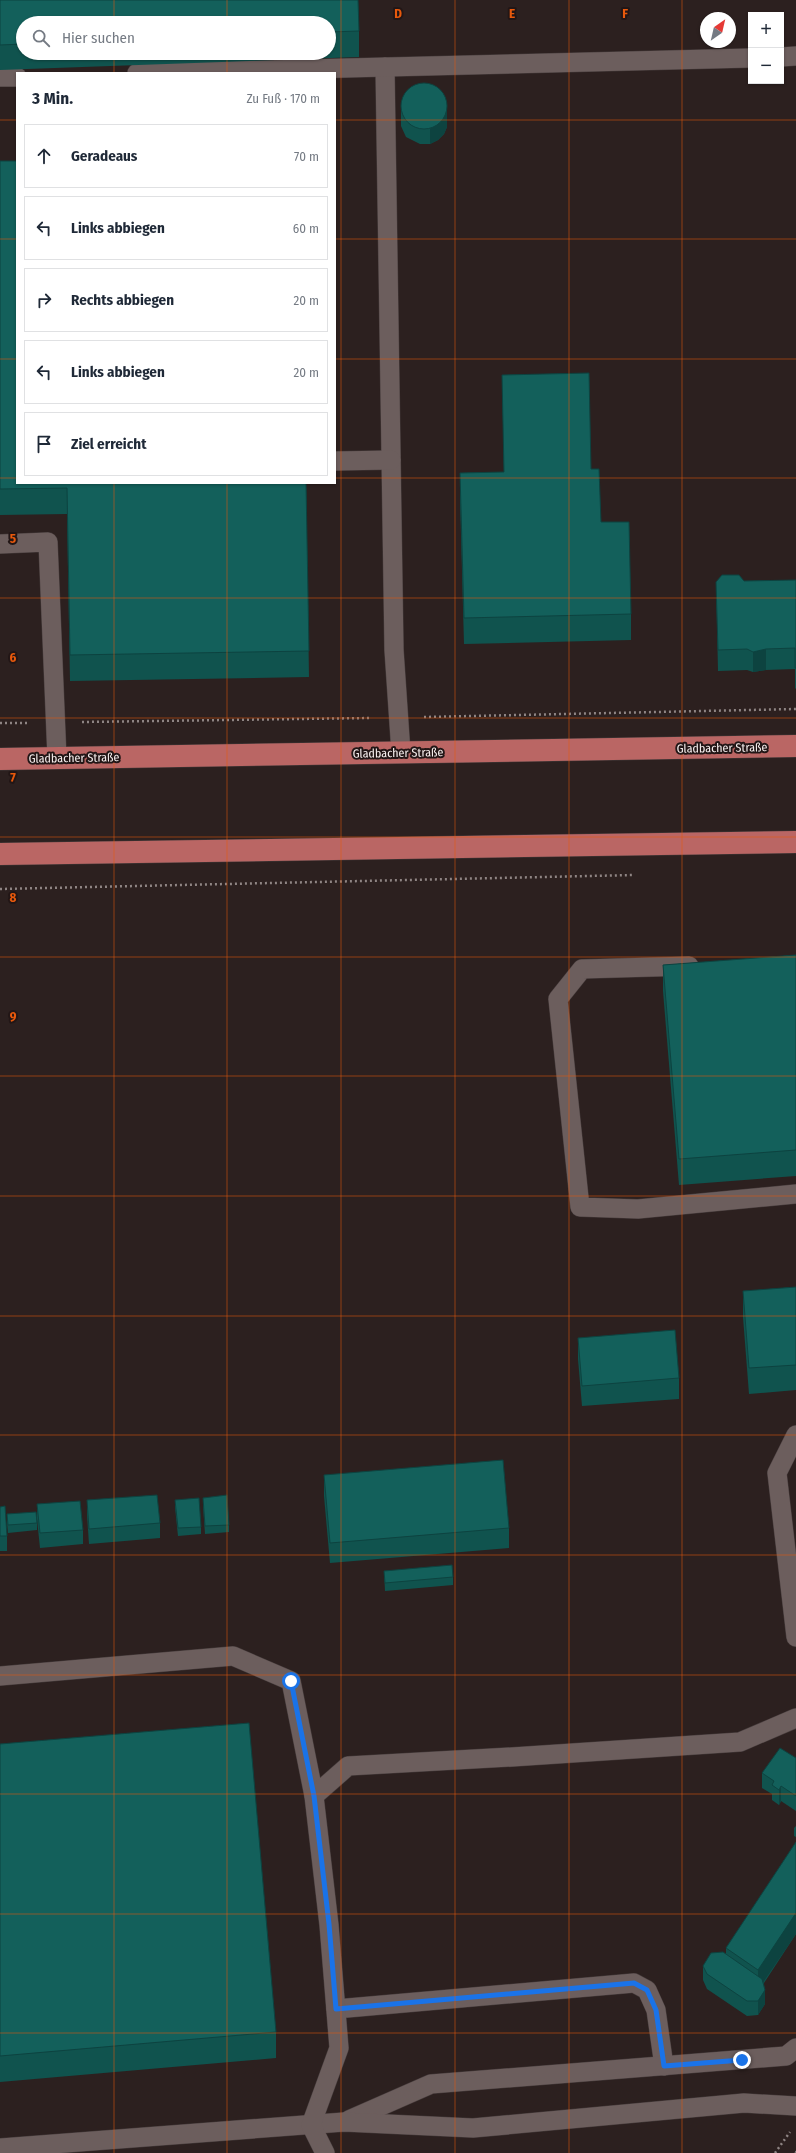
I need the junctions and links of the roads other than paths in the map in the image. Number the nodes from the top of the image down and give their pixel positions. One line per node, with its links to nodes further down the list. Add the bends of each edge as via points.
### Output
1 (796, 56): 2 (lane)
2 (784, 57)
3 (748, 58): 4 (lane)
4 (384, 67): 5 (lane); 8 (lane)
5 (178, 72)
6 (0, 77): 7 (lane)
7 (16, 77)
8 (391, 460): 9 (lane); 12 (lane, via 394,650)
9 (336, 461)
10 (0, 544): 13 (lane, via 48,542)
11 (796, 746): 12 (main road, Gladbacher Straße)
12 (401, 753): 13 (main road, Gladbacher Straße)
13 (57, 758): 14 (main road, Gladbacher Straße)
14 (0, 759)
15 (796, 842): 16 (main road)
16 (0, 854)
17 (709, 965): 18 (lane, via 582,969 558,999 580,1207 638,1209)
18 (796, 1194)
19 (796, 1436): 20 (lane, via 777,1473)
20 (796, 1637)
21 (0, 1676): 23 (lane, via 233,1656 291,1681)
22 (796, 1718): 23 (lane, via 740,1742 512,1758 348,1766)
23 (314, 1796): 24 (lane)
24 (336, 2009): 26 (lane, via 634,1983 647,1990 656,2010); 29 (lane, via 339,2048)
25 (793, 2053): 26 (lane)
26 (664, 2066): 28 (lane, via 431,2084)
27 (796, 2106): 28 (lane, via 744,2102 473,2128)
28 (344, 2122): 29 (lane)
29 (311, 2125): 30 (lane); 31 (lane)
30 (0, 2148)
31 (325, 2153)

